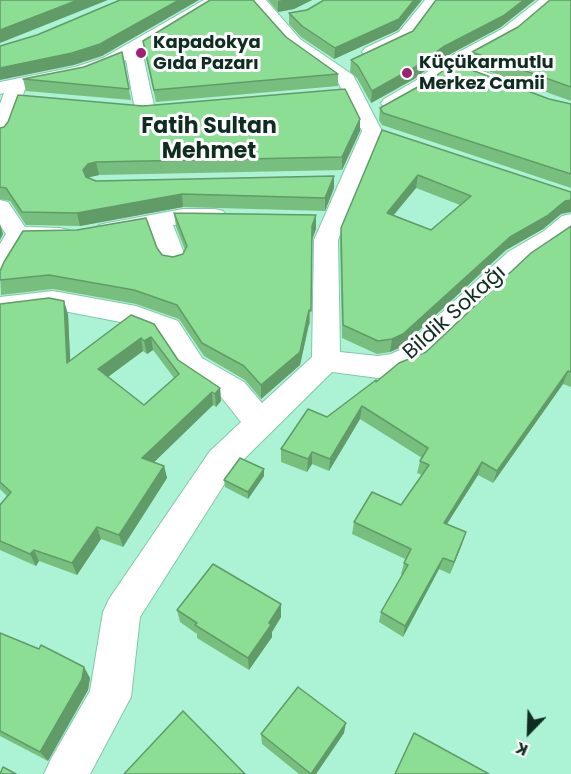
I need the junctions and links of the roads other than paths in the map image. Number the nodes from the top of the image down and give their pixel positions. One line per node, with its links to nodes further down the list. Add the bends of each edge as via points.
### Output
1 (216, 0): 5 (street)
2 (437, 0): 11 (street, via 428,4)
3 (549, 0): 6 (street, via 508,33)
4 (274, 12): 11 (street, via 294,43)
5 (133, 50): 8 (street, via 110,62); 13 (street)
6 (449, 65): 7 (street); 11 (street, via 422,85)
7 (501, 85)
8 (10, 90): 9 (street); 14 (street)
9 (41, 100)
10 (122, 108): 13 (street)
11 (358, 108): 23 (street, via 341,179 323,219)
12 (168, 109): 13 (street)
13 (145, 110)
14 (0, 133)
15 (0, 207): 19 (street)
16 (235, 216): 17 (street, via 183,216)
17 (159, 221): 19 (street, via 80,235); 20 (street)
18 (571, 221): 23 (street, Bildik Sokağı, via 517,258 412,356 378,367)
19 (18, 234): 21 (street)
20 (174, 261)
21 (0, 267)
22 (0, 306): 24 (street, via 53,300 136,315 168,328 192,365 233,390)
23 (326, 361): 24 (street)
24 (260, 423): 25 (street, via 222,460 122,612 110,697)
25 (66, 774)

